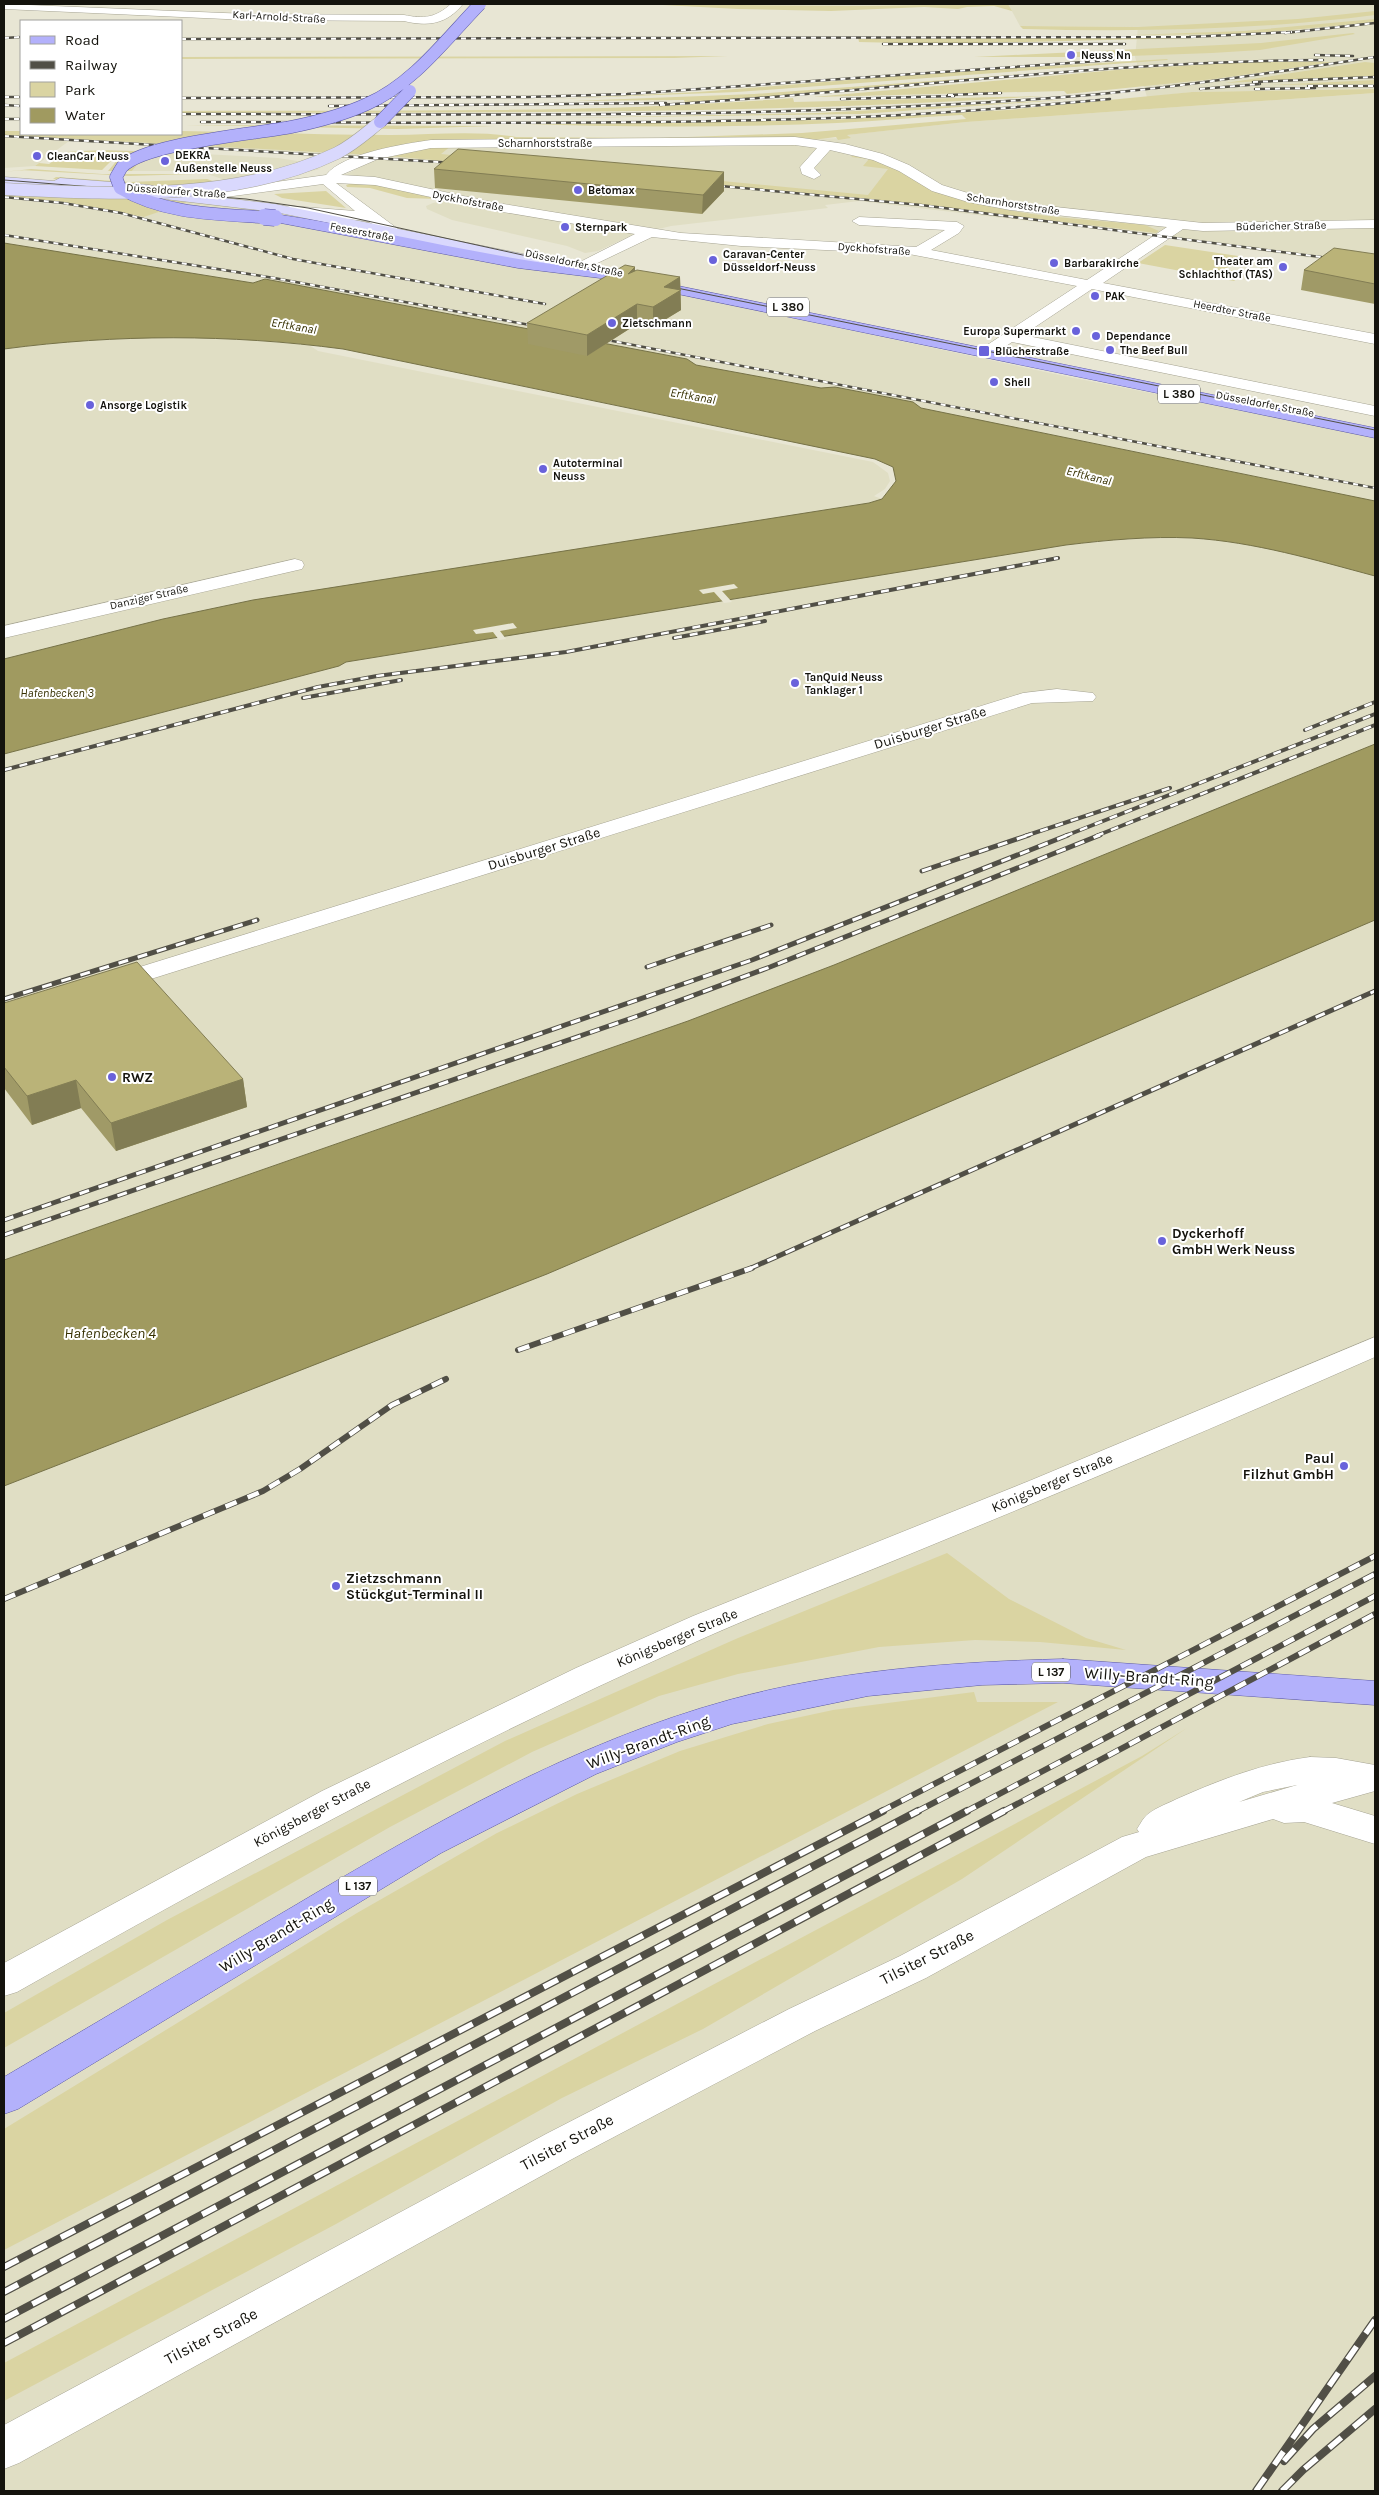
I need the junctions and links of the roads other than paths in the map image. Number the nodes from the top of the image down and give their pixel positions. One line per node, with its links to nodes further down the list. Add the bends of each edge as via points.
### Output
1 (457, 4): 4 (street, Karl-Arnold-Straße, via 441,19 424,22 404,18 264,17)
2 (480, 4): 5 (main road, Fesserstraße, bridge)
3 (492, 4): 13 (main road, bridge, via 380,122 346,148 323,160 241,182 190,188 132,192)
4 (4, 6)
5 (404, 83): 9 (main road, Fesserstraße, bridge, via 351,134 297,159 247,171 201,177); 21 (main road, Fesserstraße, bridge, via 368,104 321,120 153,152 122,167 116,177 120,188 127,194 165,206)
6 (853, 140): 7 (street)
7 (827, 145): 8 (street, via 807,167 807,171); 10 (street, Scharnhorststraße, via 767,140 445,143 376,156 337,171); 18 (street, Scharnhorststraße, via 878,157 937,188 978,200)
8 (814, 175)
9 (4, 176): 14 (main road, Düsseldorfer Straße)
10 (335, 179): 12 (street, Dyckhofstraße); 16 (street, via 332,186); 20 (street, Dyckhofstraße, via 375,182 492,206)
11 (4, 181): 15 (main road, Düsseldorfer Straße)
12 (285, 184): 14 (street, Dyckhofstraße); 15 (street, via 268,192)
13 (4, 189)
14 (218, 194): 15 (main road, Düsseldorfer Straße)
15 (275, 204): 16 (street); 21 (main road, Düsseldorfer Straße)
16 (370, 217): 21 (street); 23 (main road, Düsseldorfer Straße / L 380)
17 (859, 221): 22 (street, Dyckhofstraße, via 958,226)
18 (1186, 221): 19 (street, Büdericher Straße, via 1218,228); 25 (street)
19 (1375, 224)
20 (650, 232): 22 (street, Dyckhofstraße, via 709,240); 23 (street)
21 (398, 235): 24 (main road, Fesserstraße, via 534,266)
22 (918, 252): 25 (street, Dyckhofstraße)
23 (584, 265): 28 (main road, Düsseldorfer Straße / L 380)
24 (600, 274): 28 (main road, Düsseldorfer Straße / L 380)
25 (1089, 285): 26 (street); 27 (street, Heerdter Straße)
26 (1009, 337): 28 (street); 29 (street, Düsseldorfer Straße)
27 (1375, 339)
28 (987, 351): 29 (main road, Düsseldorfer Straße / L 380)
29 (1373, 424)
30 (295, 565): 31 (street, Danziger Straße)
31 (4, 632)
32 (1086, 697): 33 (street, Duisburger Straße, via 1030,697)
33 (89, 990)
34 (1375, 1346): 40 (street, Königsberger Straße, via 957,1523 676,1636 544,1696 196,1874)
35 (1375, 1694): 41 (main road, Willy-Brandt-Ring / L 137, via 1064,1671 982,1673 868,1684 730,1712 584,1765 429,1843)
36 (1374, 1779): 37 (street, Tilsiter Straße); 39 (street, Tilsiter Straße, via 1345,1771 1313,1770 1274,1775 1231,1789 1162,1822)
37 (1260, 1809): 38 (street, Tilsiter Straße, via 1304,1808); 39 (street, Tilsiter Straße)
38 (1375, 1830)
39 (1135, 1847): 42 (street, Tilsiter Straße, via 913,1967 818,2012 560,2146)
40 (4, 1981)
41 (4, 2097)
42 (4, 2448)

